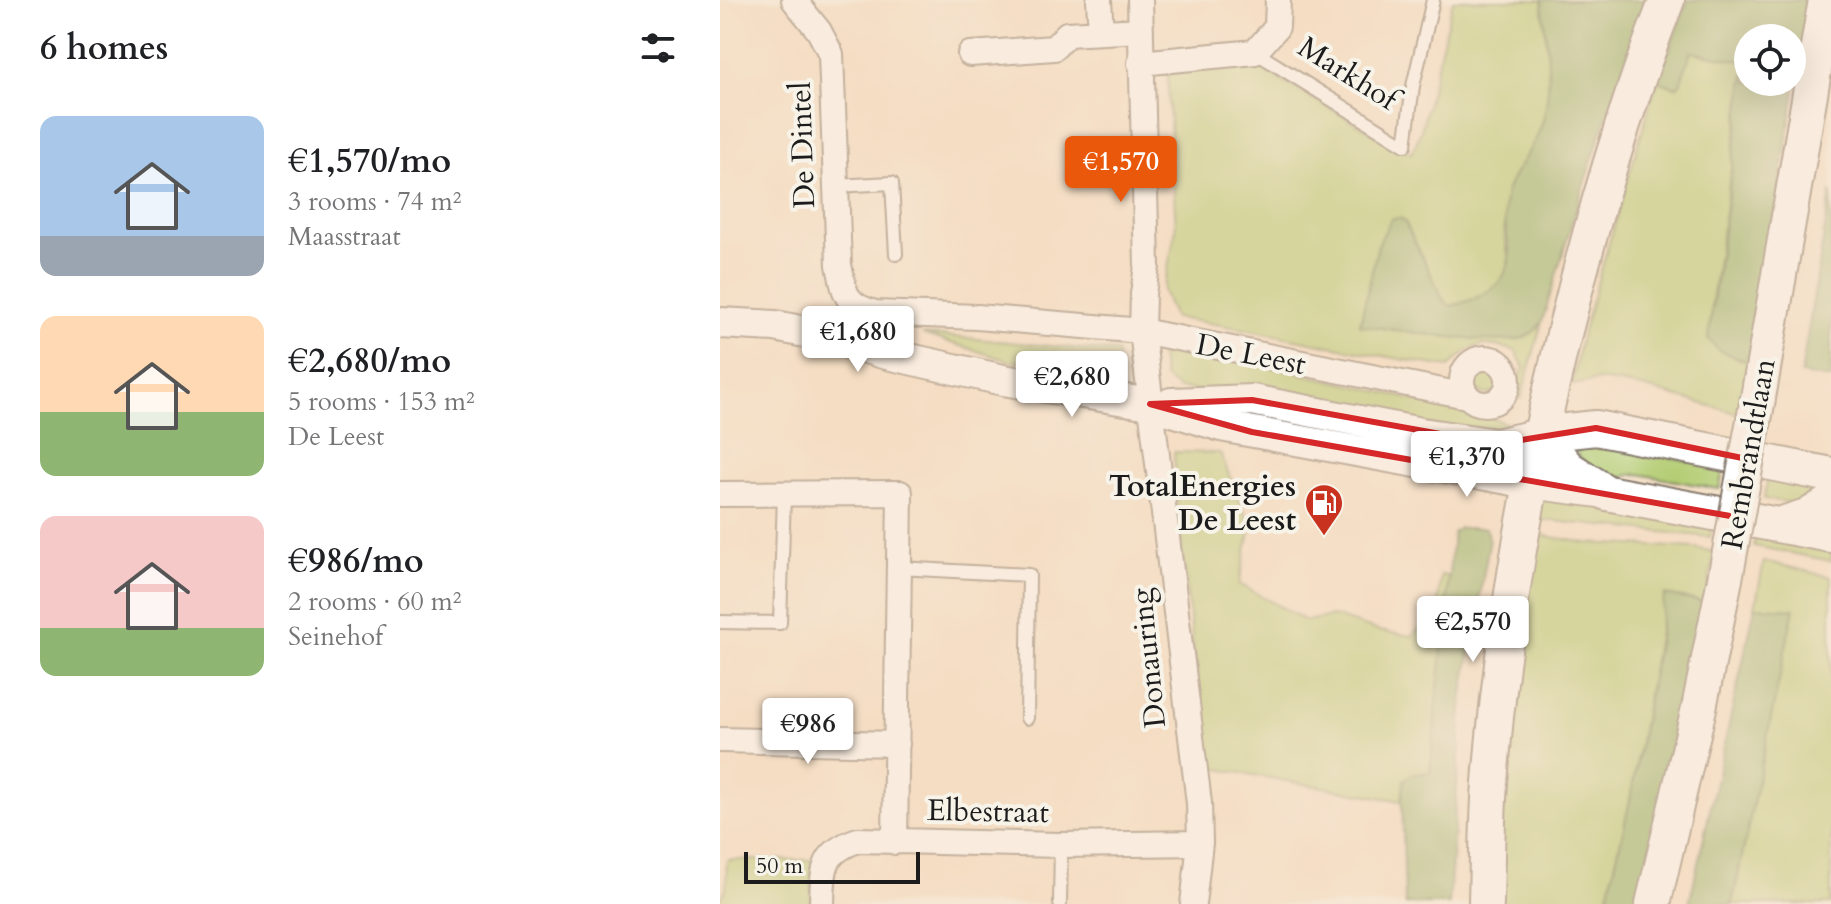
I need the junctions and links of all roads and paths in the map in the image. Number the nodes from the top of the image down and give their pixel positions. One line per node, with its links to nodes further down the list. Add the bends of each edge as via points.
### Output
1 (794, 0): 13 (street, De Dintel, via 831,54)
2 (1099, 0): 9 (street)
3 (1140, 0): 8 (street, Donauring)
4 (1278, 0): 10 (street, Markhof, via 1277,27)
5 (1433, 0): 10 (lane, Markhof, via 1405,145)
6 (1667, 0): 20 (main road, via 1596,212)
7 (1826, 0): 41 (main road, Rembrandtlaan, bridge, via 1725,579)
8 (1141, 30): 9 (street); 12 (street, Donauring)
9 (1101, 32): 11 (street, via 1067,34 1054,48)
10 (1255, 52): 12 (street, Markhof)
11 (970, 54)
12 (1140, 63): 17 (street, Donauring, via 1147,266)
13 (835, 186): 14 (lane, via 892,183); 15 (street, De Dintel)
14 (896, 254)
15 (846, 298): 17 (street, De Leest, via 875,313)
16 (720, 323): 19 (street, De Leest, via 775,326 1003,380)
17 (1142, 331): 18 (street, De Leest); 19 (street, Donauring)
18 (1467, 396)
19 (1150, 404): 20 (street, De Leest, via 1252,400 1496,444); 22 (street, De Leest, via 1221,426); 35 (street, Donauring)
20 (1540, 434): 21 (main road, via 1596,428); 22 (main road); 23 (main road, via 1568,468)
21 (1831, 475)
22 (1530, 483): 23 (street, De Leest); 40 (main road, via 1490,784)
23 (1607, 493): 27 (main road)
24 (720, 494): 25 (street)
25 (784, 494): 29 (street, via 900,493); 30 (lane, via 780,623)
26 (1831, 502): 27 (main road)
27 (1779, 525): 28 (main road)
28 (1831, 535)
29 (899, 568): 31 (lane, via 1029,575); 33 (street)
30 (720, 622)
31 (1027, 718)
32 (720, 740): 33 (street)
33 (897, 744): 34 (street)
34 (895, 842): 36 (street, Elbestraat); 37 (street, Elbestraat, via 858,840 829,857)
35 (1200, 843): 36 (street, Elbestraat); 39 (street, Donauring)
36 (1061, 845): 38 (lane)
37 (822, 904)
38 (1060, 904)
39 (1193, 904)
40 (1486, 904)
41 (1653, 904)

